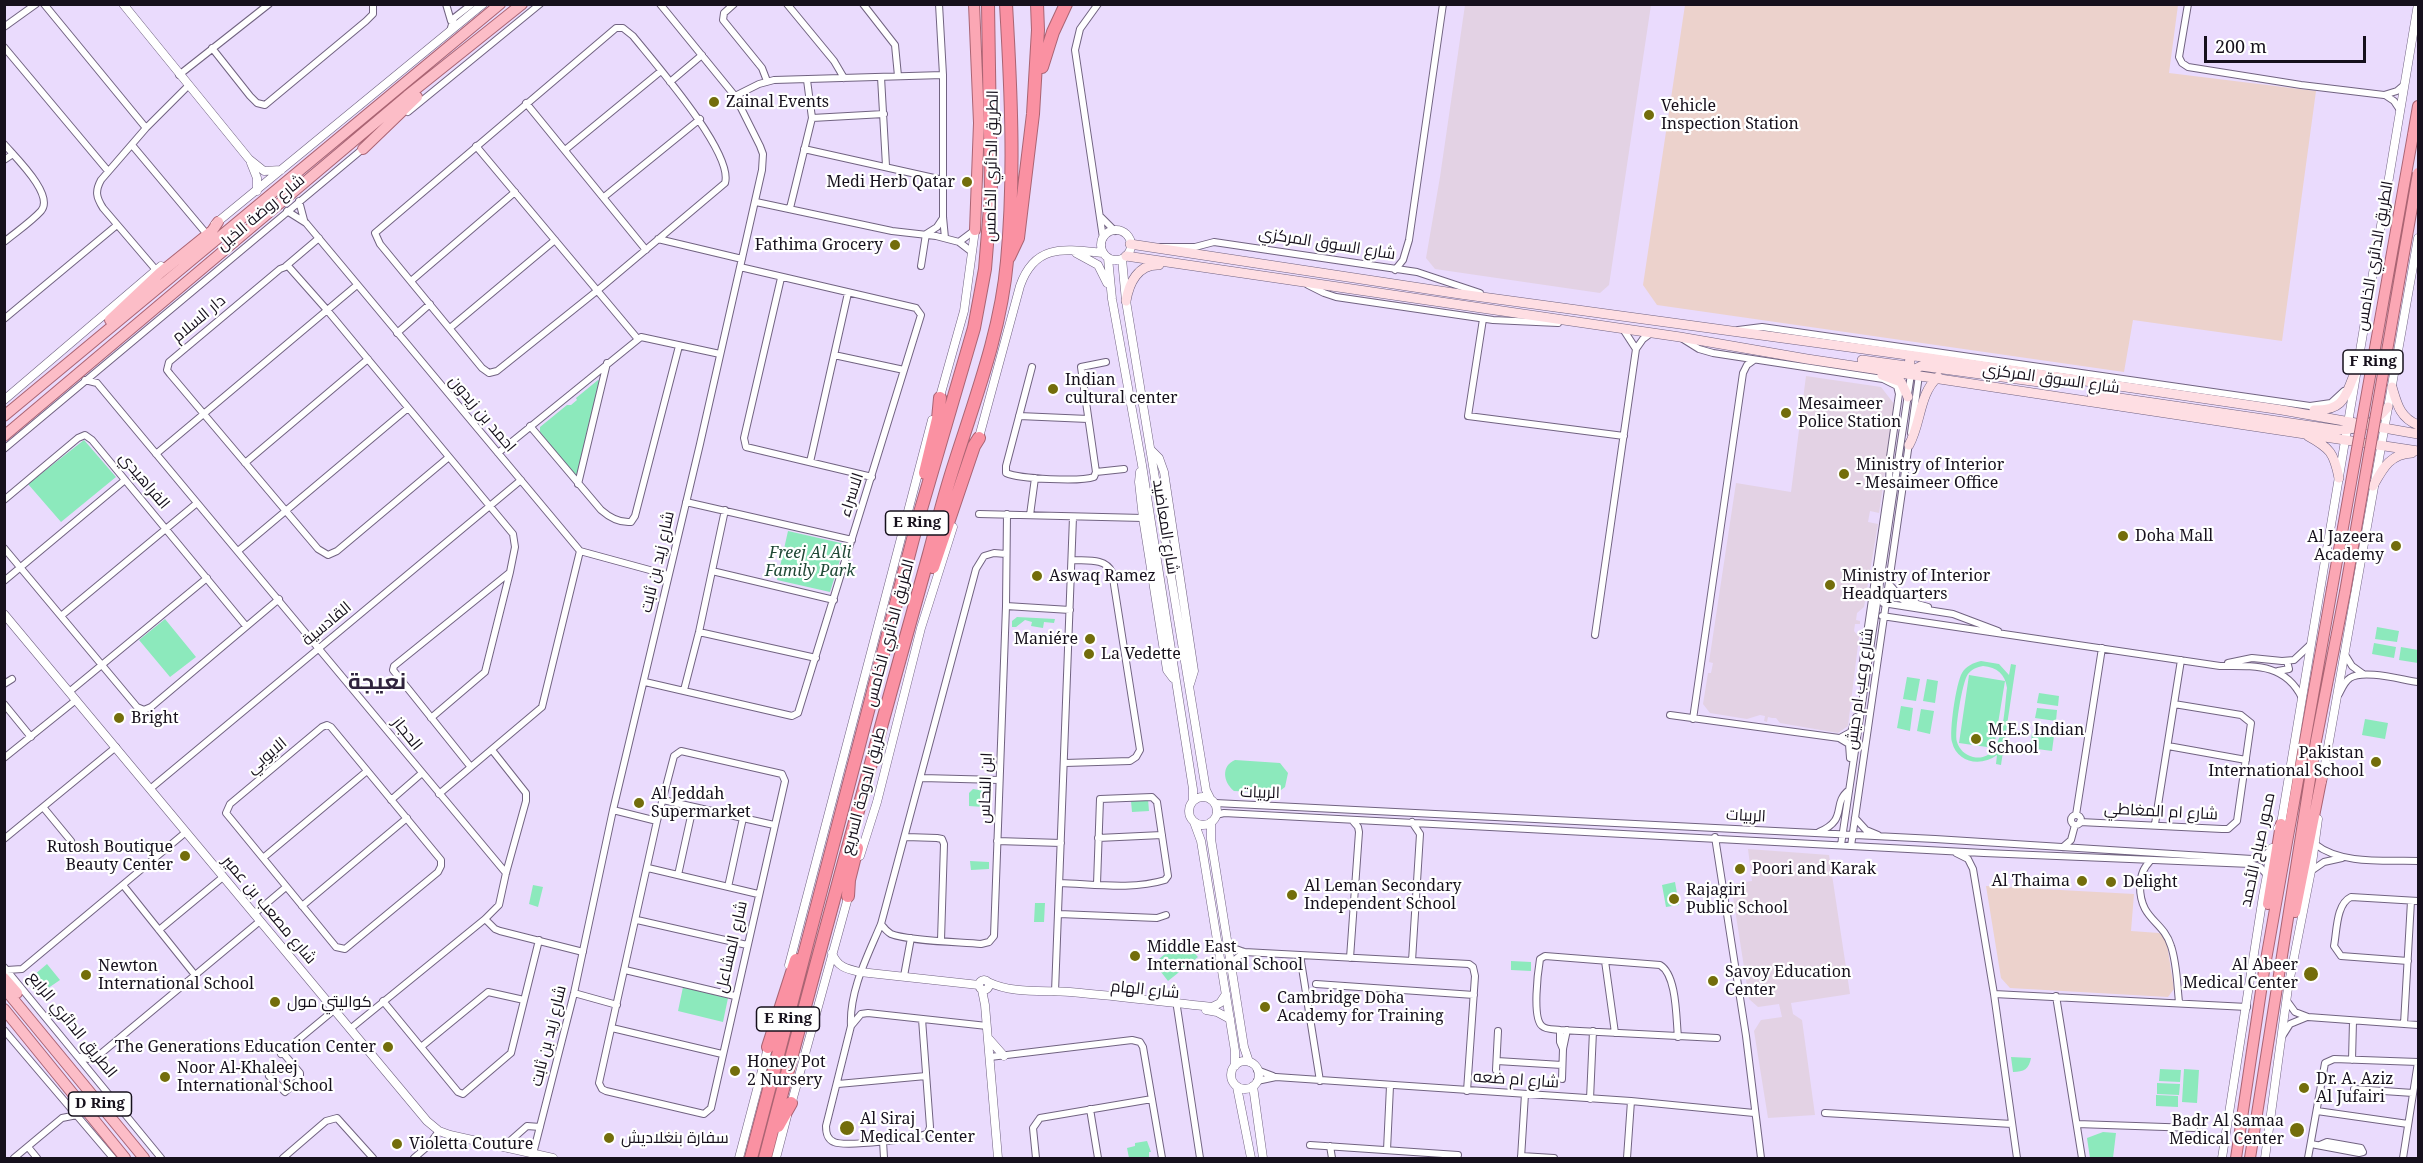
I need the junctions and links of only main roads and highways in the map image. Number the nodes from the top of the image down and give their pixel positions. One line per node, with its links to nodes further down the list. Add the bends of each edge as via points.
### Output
1 (500, 4): 20 (main road, شارع روضة الخيل)
2 (522, 4): 8 (main road, شارع روضة الخيل)
3 (974, 4): 14 (highway, via 979,104)
4 (988, 4): 47 (highway, الطريق الدائري الخامس / E Ring, via 992,165 986,269 966,363)
5 (1006, 4): 17 (highway, الطريق الدائري الخامس / E Ring, via 1012,166)
6 (1037, 4): 10 (highway)
7 (1066, 4): 10 (highway, via 1048,44)
8 (454, 58): 11 (main road, via 443,75); 41 (main road, شارع روضة الخيل)
9 (2418, 106): 48 (highway, الطريق الدائري الخامس / F Ring, bridge)
10 (1033, 109): 17 (highway, via 1018,238)
11 (363, 149)
12 (2418, 173): 56 (highway, الطريق الدائري الخامس / F Ring, bridge)
13 (218, 222): 20 (main road, via 117,312)
14 (975, 230)
15 (1130, 244): 22 (main road, شارع السوق المركزي)
16 (1124, 258): 18 (main road, شارع السوق المركزي)
17 (1007, 261): 49 (highway, الطريق الدائري الخامس / E Ring, via 990,352)
18 (1193, 268): 19 (main road, via 1154,265 1143,269 1131,284); 21 (main road, شارع السوق المركزي)
19 (1126, 301)
20 (104, 333): 35 (main road, شارع روضة الخيل)
21 (1780, 354): 23 (main road, شارع السوق المركزي); 24 (main road)
22 (1909, 356): 23 (main road, via 1911,363 1905,366 1822,354); 27 (main road, شارع السوق المركزي)
23 (1808, 358): 25 (main road, شارع السوق المركزي)
24 (1768, 362)
25 (1831, 362): 27 (main road, شارع السوق المركزي); 32 (main road, via 1845,369 1898,380)
26 (2358, 367): 34 (main road, via 2346,397 2338,405 2325,410)
27 (1918, 368): 28 (main road, شارع السوق المركزي); 34 (main road, شارع السوق المركزي, via 2054,384 2075,380)
28 (1938, 377): 30 (main road, شارع السوق المركزي); 43 (main road, via 1929,387)
29 (2392, 387): 37 (main road, via 2401,412)
30 (2069, 397): 38 (main road, via 2088,394); 39 (main road, شارع السوق المركزي)
31 (940, 398): 47 (highway, via 920,492)
32 (1908, 402)
33 (2388, 407): 36 (main road)
34 (2282, 410): 38 (main road, شارع السوق المركزي)
35 (4, 416)
36 (2369, 424): 38 (main road); 40 (main road)
37 (2418, 425)
38 (2347, 429): 39 (main road, شارع السوق المركزي); 44 (main road, شارع السوق المركزي, via 2382,444)
39 (2303, 433): 45 (main road, via 2330,451)
40 (2418, 434)
41 (4, 436)
42 (979, 438): 49 (highway, via 928,580)
43 (1909, 445)
44 (2418, 452): 46 (main road, via 2393,458)
45 (2338, 478)
46 (2373, 486)
47 (919, 516): 53 (highway, الطريق الدائري الخامس / E Ring)
48 (2332, 589): 60 (highway, محور صباح الأحمد)
49 (916, 600): 50 (highway, الطريق الدائري الخامس / E Ring)
50 (869, 771): 54 (highway, via 872,785); 65 (highway, الطريق الدائري الخامس / E Ring)
51 (2322, 777): 56 (highway, via 2292,928)
52 (2281, 824): 60 (highway, via 2255,998)
53 (825, 880): 63 (highway); 68 (highway, الطريق الدائري الخامس / E Ring)
54 (848, 897)
55 (5, 971): 61 (main road)
56 (2276, 985): 71 (highway)
57 (4, 988): 61 (main road, الطريق الدائري الرابع / D Ring)
58 (4, 1009): 62 (main road, D Ring)
59 (4, 1017): 62 (main road, D Ring)
60 (2256, 1018): 70 (highway, محور صباح الأحمد)
61 (31, 1020): 67 (main road, الطريق الدائري الرابع / D Ring)
62 (18, 1025): 66 (main road, D Ring)
63 (768, 1047)
64 (791, 1103): 65 (highway)
65 (769, 1143): 69 (highway, الطريق الدائري الخامس / E Ring)
66 (125, 1158)
67 (144, 1158)
68 (751, 1158)
69 (765, 1158)
70 (2236, 1158)
71 (2250, 1158)

